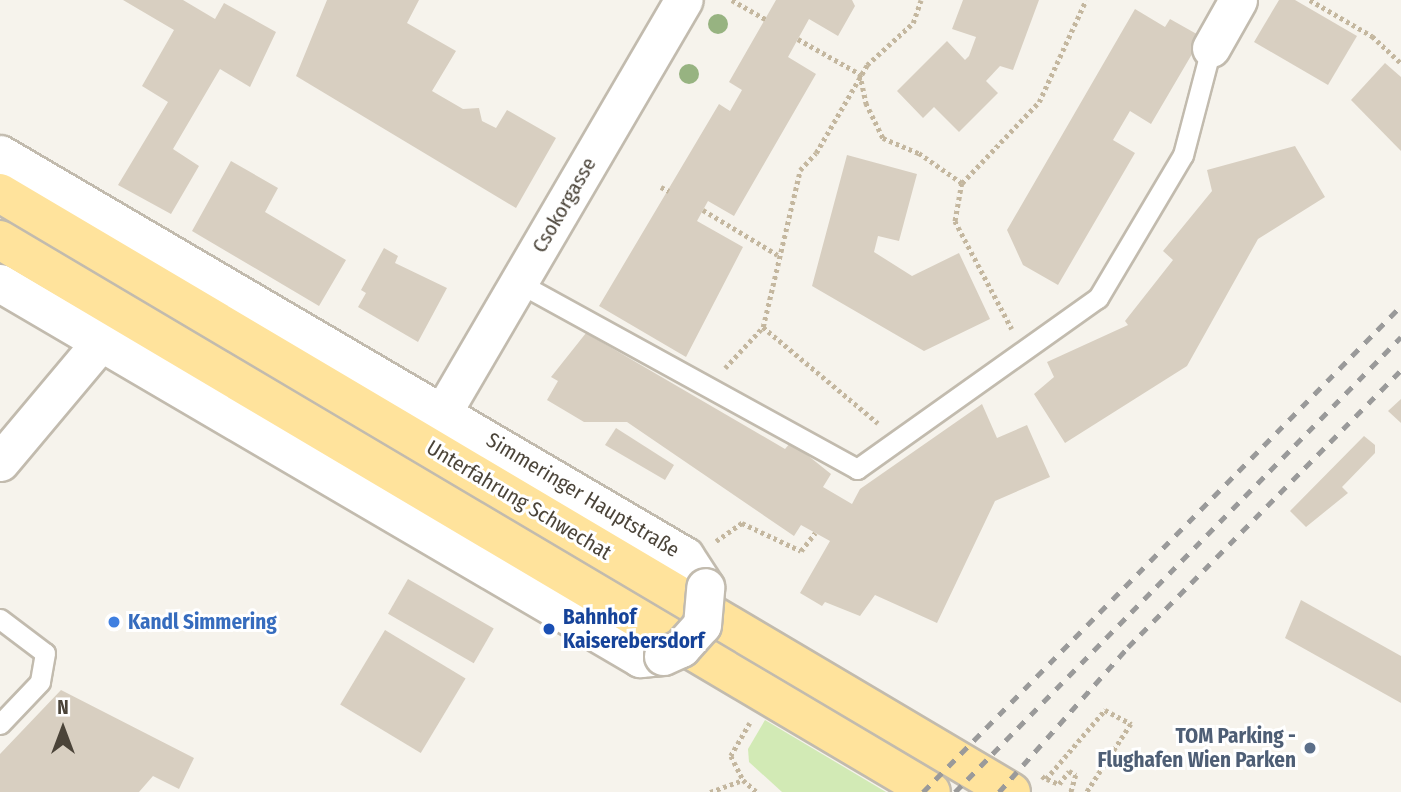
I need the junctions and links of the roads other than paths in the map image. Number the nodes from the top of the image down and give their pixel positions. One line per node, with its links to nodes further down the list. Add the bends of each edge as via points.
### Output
1 (684, 0): 8 (street, Csokorgasse)
2 (1238, 0): 3 (street)
3 (1211, 48): 8 (lane, via 1183,155 1098,298 857,469)
4 (0, 154): 10 (street, Simmeringer Hauptstraße)
5 (13, 201): 14 (main road, Unterfahrung Schwechat)
6 (3, 242): 15 (main road, Unterfahrung Schwechat)
7 (0, 283): 9 (street, Simmeringer Hauptstraße)
8 (519, 283): 10 (street, Csokorgasse)
9 (100, 343): 10 (street, Simmeringer Hauptstraße, bridge, via 640,659 681,648 702,625 705,587 685,556); 11 (street)
10 (444, 410)
11 (0, 462)
12 (0, 619): 13 (lane, via 45,653 40,682)
13 (0, 724)
14 (1023, 782)
15 (931, 792)

